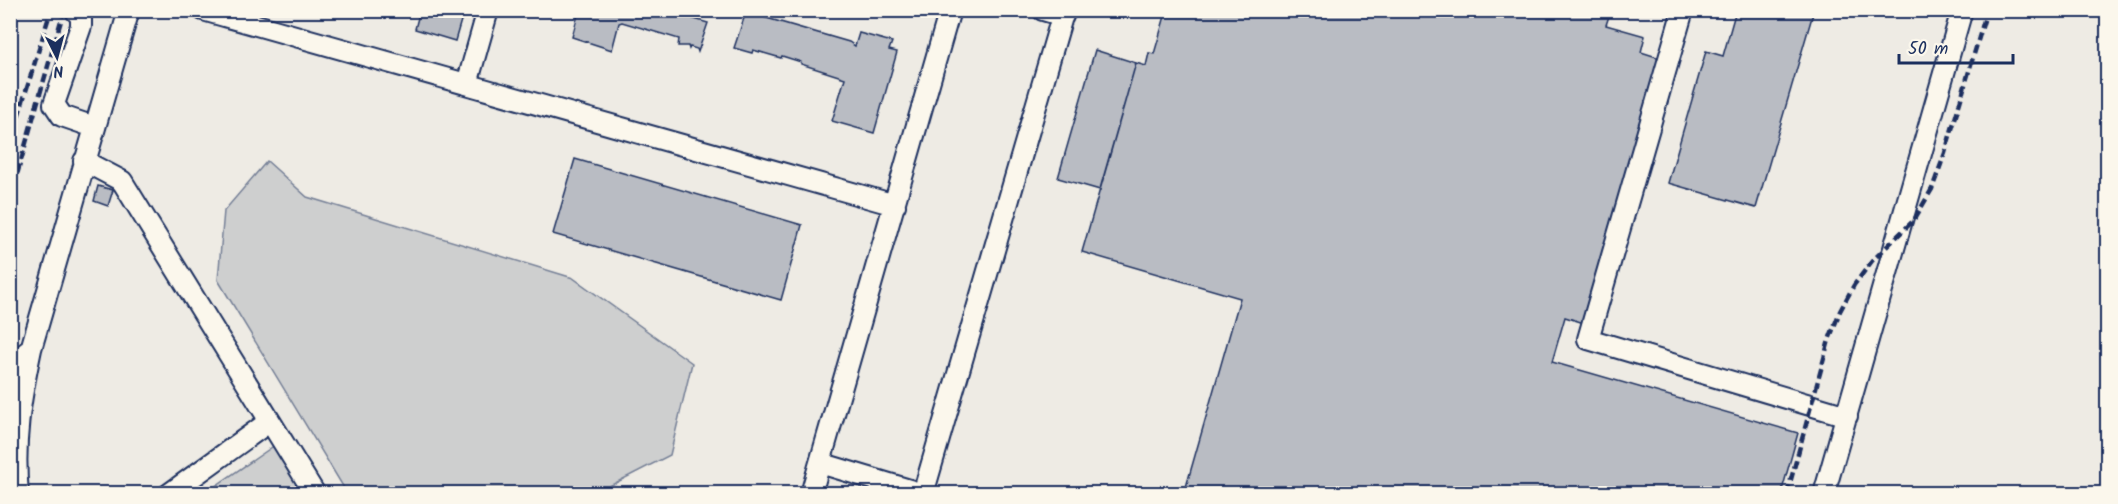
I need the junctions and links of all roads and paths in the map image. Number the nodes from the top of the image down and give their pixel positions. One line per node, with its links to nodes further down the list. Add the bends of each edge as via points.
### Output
1 (75, 10): 11 (lane, via 81,17 81,26 54,104 62,116)
2 (129, 10): 11 (lane)
3 (203, 10): 10 (lane)
4 (488, 10): 10 (lane)
5 (950, 10): 13 (lane)
6 (1043, 10): 9 (lane)
7 (1683, 10): 16 (lane, via 1588,339)
8 (1962, 10): 16 (lane)
9 (1063, 13): 23 (lane)
10 (467, 84): 13 (lane)
11 (94, 126): 12 (lane)
12 (84, 161): 14 (lane); 17 (lane, via 122,181)
13 (895, 205): 18 (lane)
14 (31, 349): 15 (lane); 19 (lane, via 18,410)
15 (10, 366)
16 (1847, 416): 24 (lane)
17 (270, 421): 20 (lane); 21 (lane)
18 (820, 463): 22 (lane); 23 (lane)
19 (18, 494)
20 (169, 494)
21 (315, 494)
22 (811, 494)
23 (923, 494)
24 (1824, 494)

